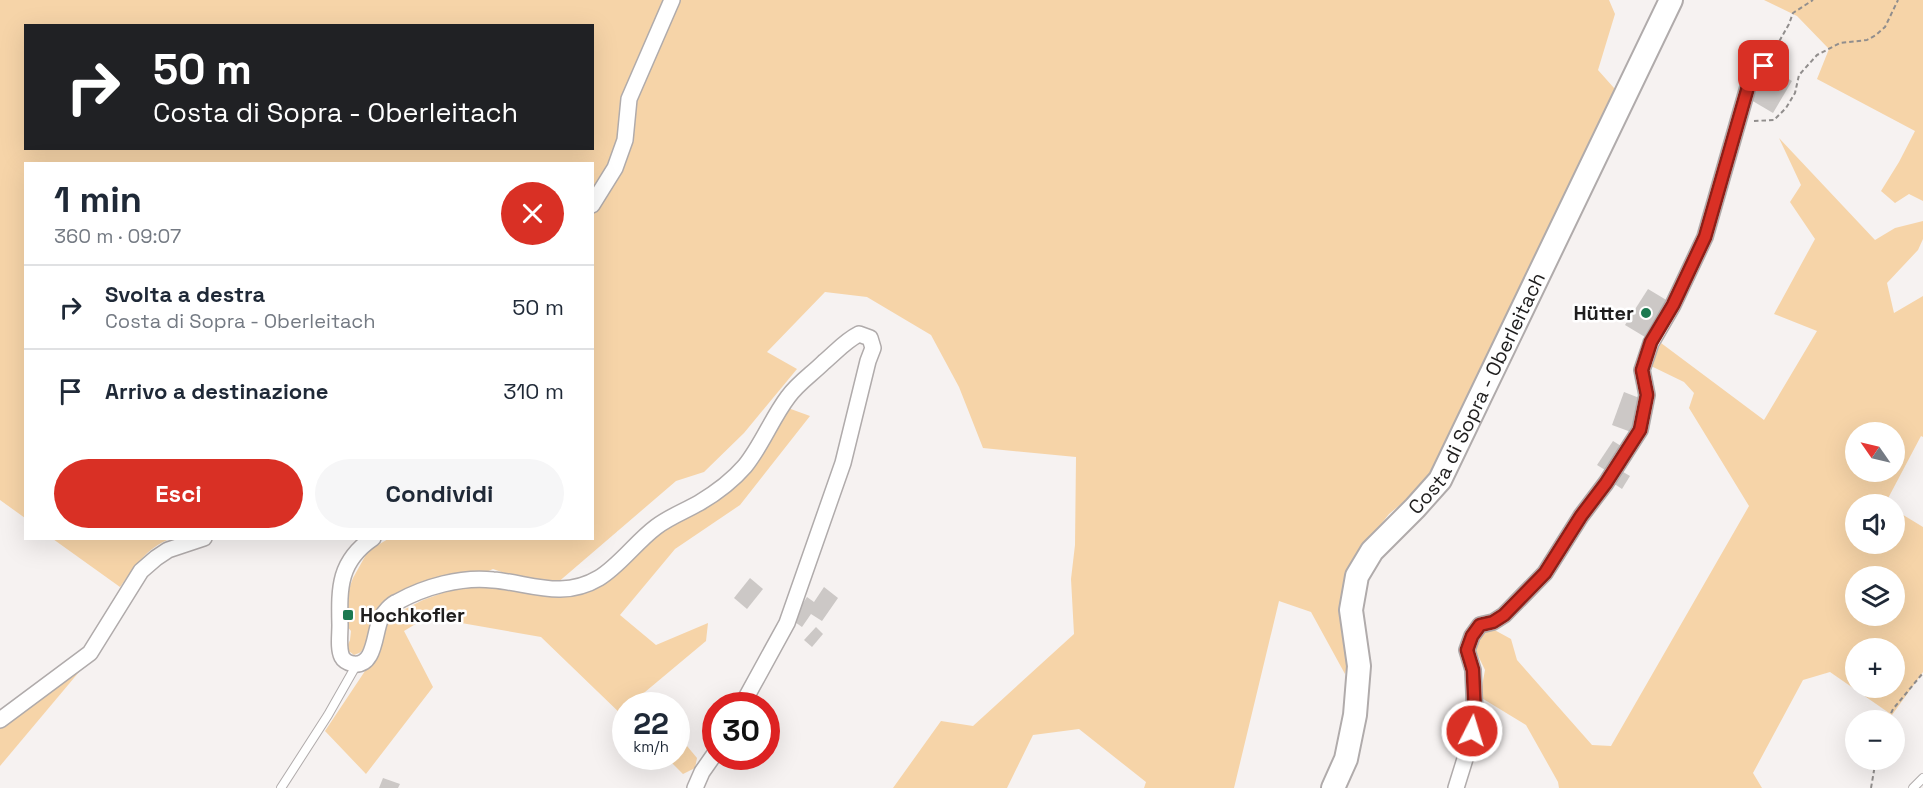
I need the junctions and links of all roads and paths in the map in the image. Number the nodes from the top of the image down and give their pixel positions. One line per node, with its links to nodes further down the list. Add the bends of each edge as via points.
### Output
1 (672, 0): 7 (street, via 629,99 625,141 615,168)
2 (1671, 0): 21 (main road, Costa di Sopra - Oberleitach, via 1440,480 1372,550 1356,576 1351,610 1359,666 1355,715 1346,759)
3 (1813, 0): 5 (path, via 1792,13)
4 (1898, 0): 6 (path, via 1876,35 1840,44 1817,55 1799,75 1795,93 1774,120)
5 (1764, 66): 6 (street, via 1748,87)
6 (1739, 119): 22 (street, via 1705,237 1651,342 1642,370 1647,395 1640,430 1545,573 1504,615 1480,625 1472,636 1467,650 1473,670 1475,716)
7 (594, 202)
8 (192, 540): 10 (street)
9 (370, 540): 11 (street, via 347,564 339,597 342,658)
10 (168, 544): 15 (street, via 141,571 90,653)
11 (357, 664): 13 (street, via 367,660 381,618 394,603 418,592 440,585 492,579 549,590 575,589 599,578 658,525 725,486 745,465 788,396 859,334 870,338 873,348 843,463 787,624); 19 (lane)
12 (1923, 673): 14 (path)
13 (749, 692)
14 (1893, 710)
15 (0, 720)
16 (703, 770): 20 (street)
17 (1874, 770): 23 (path)
18 (1923, 778): 24 (lane)
19 (281, 788)
20 (695, 788)
21 (1334, 788)
22 (1456, 788)
23 (1871, 788)
24 (1914, 788)

